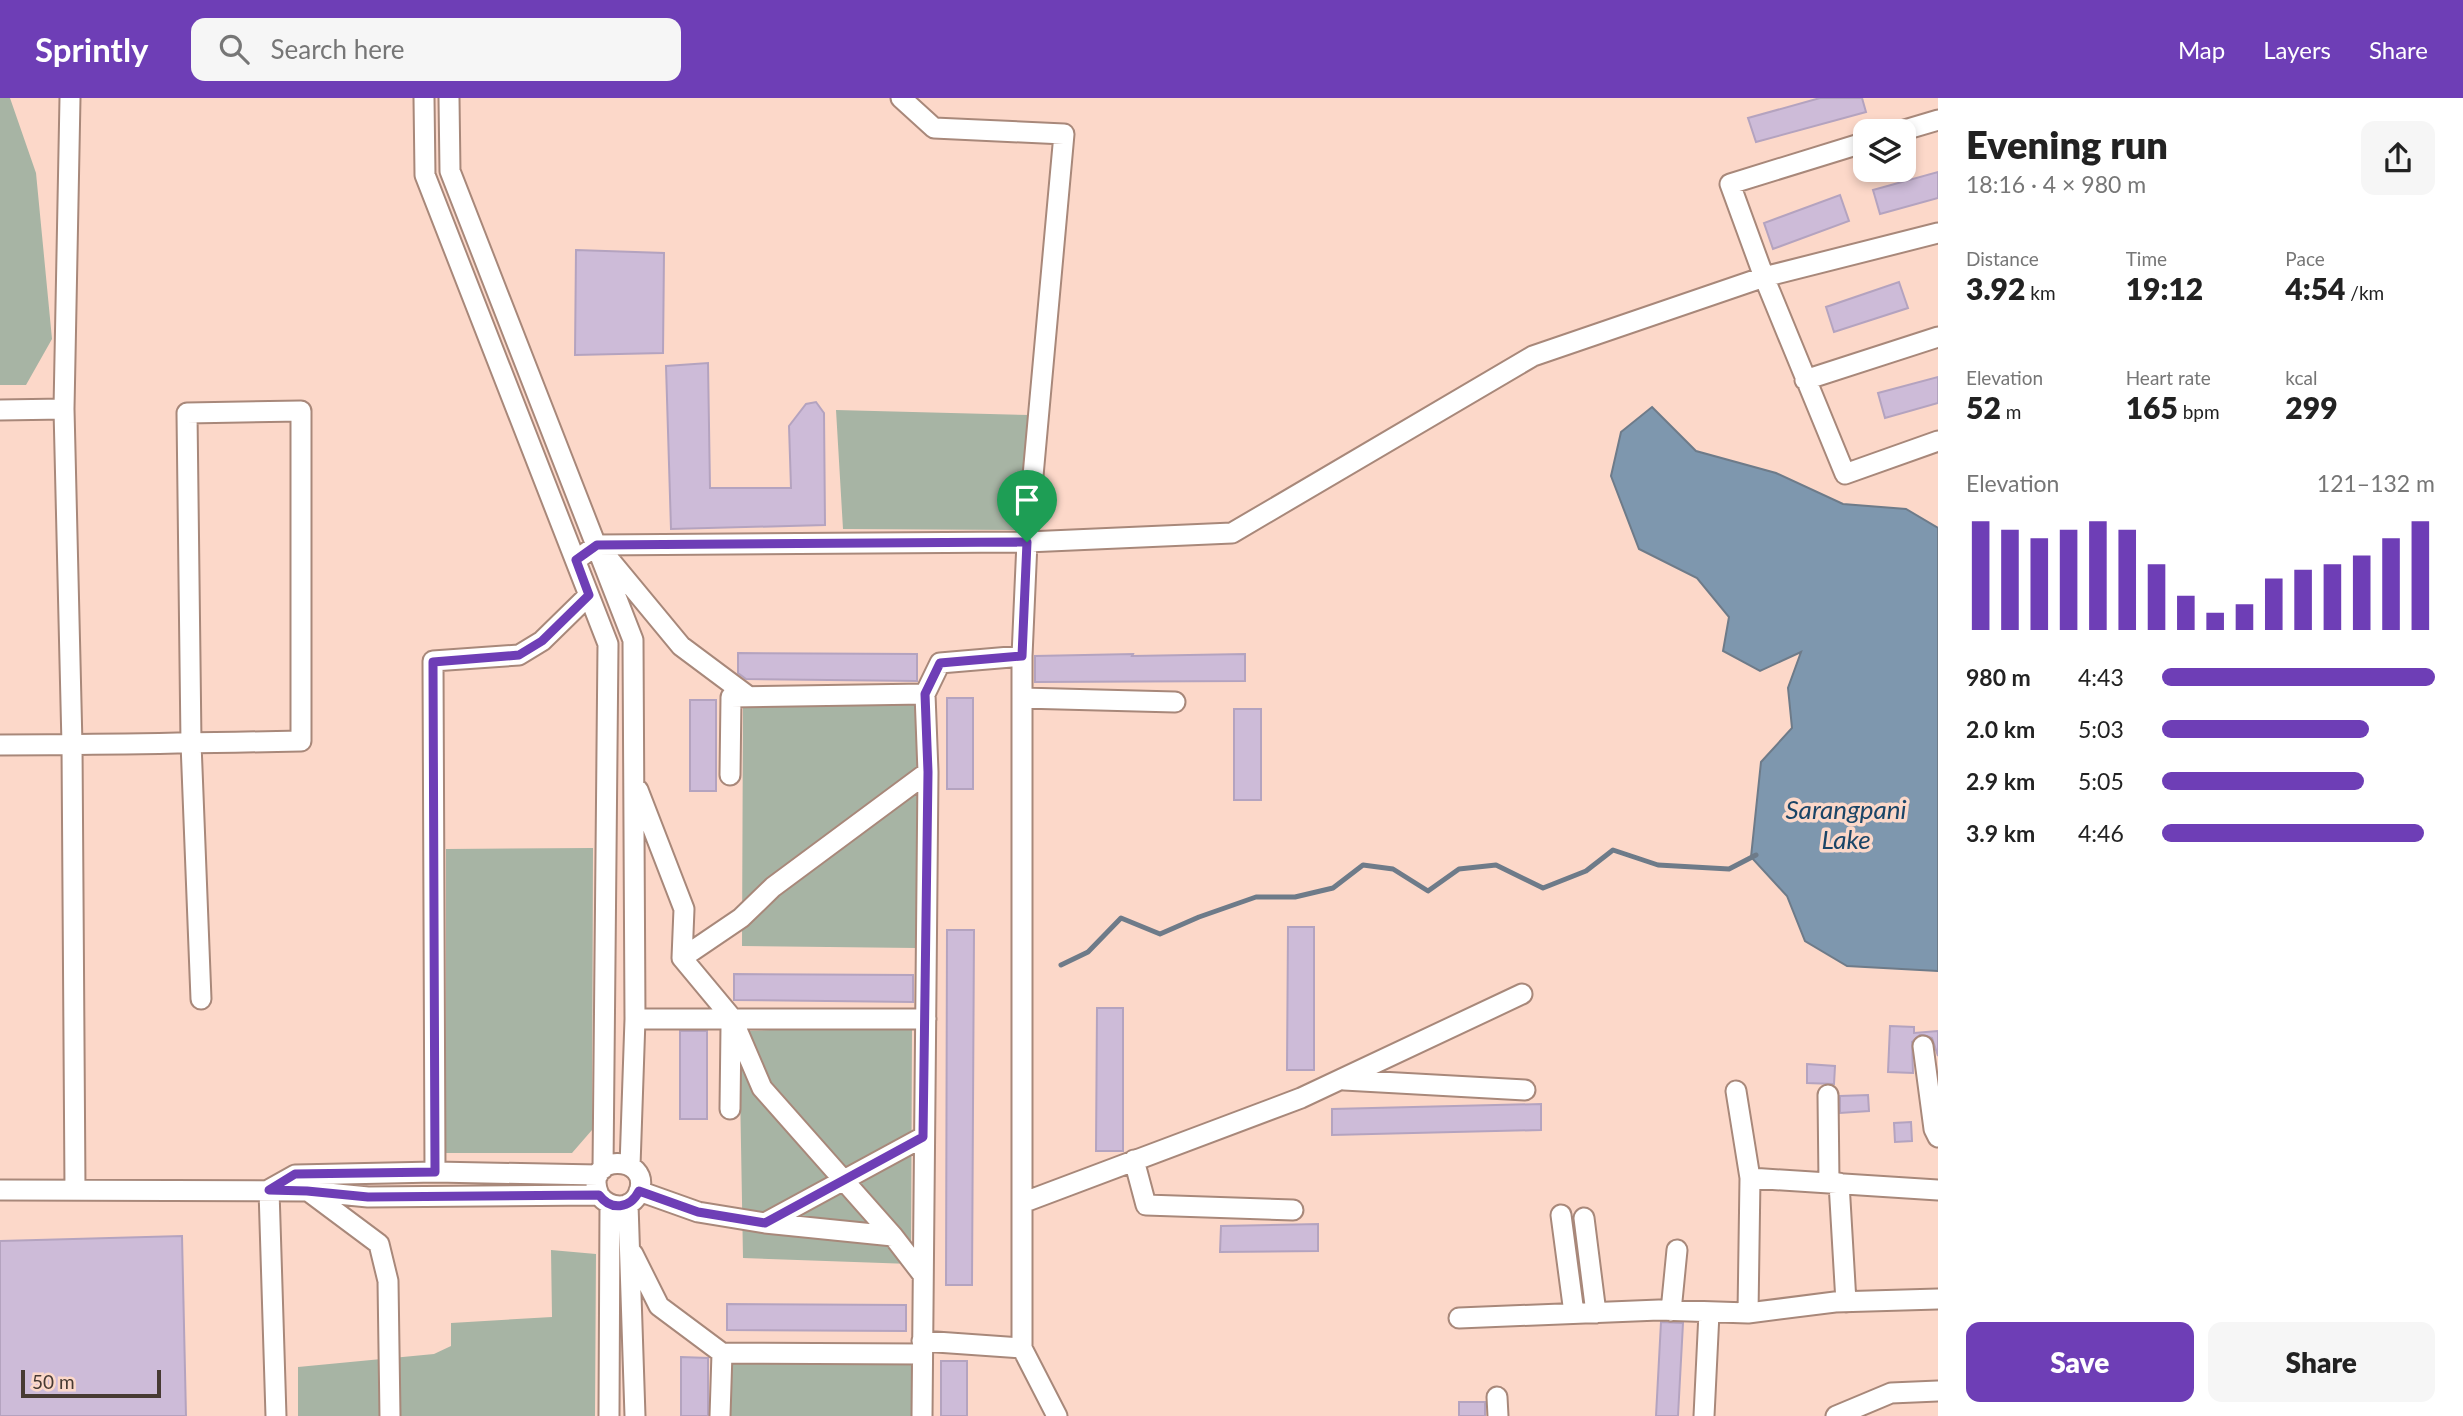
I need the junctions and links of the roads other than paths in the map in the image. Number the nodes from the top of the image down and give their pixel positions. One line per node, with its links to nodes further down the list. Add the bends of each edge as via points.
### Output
1 (70, 98): 12 (street)
2 (424, 98): 17 (street, via 425,176)
3 (449, 98): 16 (street, via 450,171)
4 (901, 98): 15 (street, via 934,128 1064,134)
5 (1938, 120): 6 (street)
6 (1916, 127)
7 (1853, 146): 9 (street, via 1730,184)
8 (1938, 233): 9 (street)
9 (1763, 277): 11 (street); 15 (street, via 1533,356 1232,533)
10 (1938, 337): 11 (street)
11 (1805, 380): 14 (street, via 1845,474)
12 (64, 409): 13 (street); 26 (street)
13 (0, 410)
14 (1938, 441)
15 (1027, 542): 16 (street); 19 (street)
16 (597, 545): 17 (street); 21 (street, via 681,646); 29 (street, via 633,640)
17 (576, 560): 18 (street)
18 (589, 595): 31 (street, via 608,644); 48 (street, via 542,641 519,655 433,662)
19 (1022, 656): 20 (street, via 940,663); 22 (street)
20 (925, 694): 21 (street); 27 (street)
21 (748, 696): 28 (street, via 731,697)
22 (1022, 698): 23 (street); 59 (street)
23 (1175, 702)
24 (191, 743): 24 (street, via 301,741 301,411 187,413); 26 (street); 34 (street)
25 (0, 745): 26 (street)
26 (72, 745): 54 (street)
27 (928, 772): 30 (street, via 774,887 741,918); 37 (street)
28 (730, 775)
29 (633, 777): 30 (street, via 684,909); 32 (street)
30 (682, 958): 35 (street)
31 (605, 985): 32 (street); 49 (street)
32 (635, 986): 36 (street)
33 (1522, 994): 39 (street)
34 (201, 999)
35 (732, 1018): 36 (street); 37 (street); 43 (street); 51 (street, via 762,1088)
36 (635, 1019): 47 (street)
37 (926, 1019): 44 (street)
38 (1923, 1046): 45 (street)
39 (1340, 1080): 40 (street); 46 (street)
40 (1525, 1090)
41 (1736, 1091): 50 (street)
42 (1828, 1095): 52 (street)
43 (730, 1110)
44 (923, 1137): 51 (street); 67 (street)
45 (1938, 1137)
46 (1135, 1160): 59 (street); 60 (street, via 1146,1205)
47 (630, 1166): 49 (street, via 616,1163); 58 (street, via 639,1177)
48 (435, 1172): 49 (street); 55 (street, via 295,1174)
49 (600, 1172): 58 (street, via 596,1189)
50 (1750, 1178): 52 (street); 73 (street)
51 (844, 1181): 63 (street); 64 (street)
52 (1834, 1183): 56 (street); 69 (street)
53 (0, 1190): 54 (street)
54 (75, 1190): 55 (street)
55 (269, 1190): 57 (street); 80 (street)
56 (1938, 1190)
57 (307, 1191): 58 (street, via 368,1197); 81 (street, via 379,1244 388,1281)
58 (619, 1199): 63 (street); 65 (street); 82 (street)
59 (1022, 1203): 77 (street)
60 (1293, 1210)
61 (1561, 1215): 74 (street)
62 (1584, 1218): 71 (street)
63 (765, 1223): 64 (street)
64 (893, 1236): 67 (street)
65 (629, 1247): 78 (street, via 659,1306); 83 (street)
66 (1677, 1250): 70 (street)
67 (923, 1275): 76 (street)
68 (1938, 1298): 69 (street)
69 (1846, 1302): 73 (street)
70 (1671, 1311): 71 (street); 72 (street)
71 (1596, 1312): 74 (street)
72 (1709, 1313): 73 (street); 87 (street)
73 (1748, 1313)
74 (1574, 1314): 75 (street)
75 (1459, 1318)
76 (922, 1348): 77 (street); 78 (street); 85 (street)
77 (1022, 1348): 86 (street)
78 (722, 1353): 84 (street)
79 (1938, 1391): 88 (street, via 1891,1393)
80 (276, 1416)
81 (390, 1416)
82 (609, 1416)
83 (635, 1416)
84 (720, 1416)
85 (922, 1416)
86 (1058, 1416)
87 (1704, 1416)
88 (1836, 1416)

